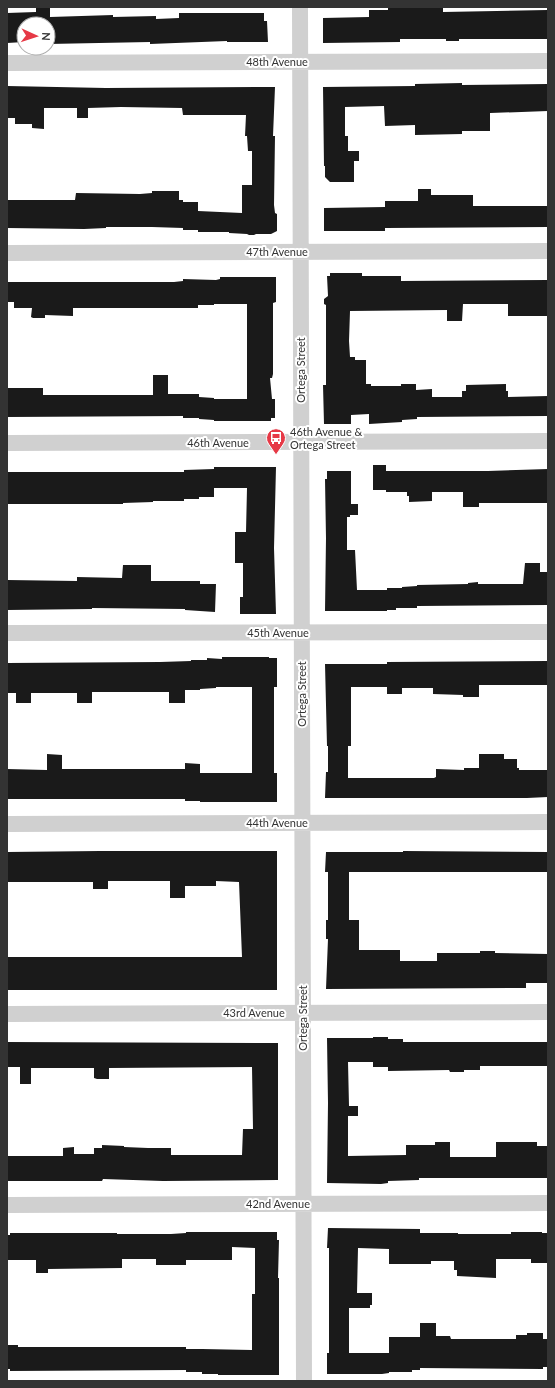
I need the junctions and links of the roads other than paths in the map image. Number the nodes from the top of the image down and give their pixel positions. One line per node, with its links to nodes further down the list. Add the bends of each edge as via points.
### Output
1 (300, 7): 4 (street, Ortega Street)
2 (548, 61): 4 (street, 48th Avenue)
3 (7, 62): 4 (street, 48th Avenue)
4 (300, 62): 6 (street, Ortega Street)
5 (548, 251): 6 (street, 47th Avenue)
6 (300, 252): 7 (street, 47th Avenue); 8 (street, Ortega Street)
7 (7, 253)
8 (301, 442): 9 (street, 46th Avenue); 10 (street, 46th Avenue); 11 (street, Ortega Street)
9 (548, 442)
10 (7, 443)
11 (302, 632): 12 (street, 45th Avenue); 13 (street, 45th Avenue); 15 (street, Ortega Street)
12 (548, 632)
13 (7, 633)
14 (548, 822): 15 (street, 44th Avenue)
15 (302, 823): 16 (street, 44th Avenue); 18 (street, Ortega Street)
16 (7, 824)
17 (548, 1012): 18 (street, 43rd Avenue)
18 (303, 1013): 19 (street, 43rd Avenue); 21 (street, Ortega Street)
19 (7, 1014)
20 (548, 1203): 21 (street, 42nd Avenue)
21 (304, 1204): 22 (street, 42nd Avenue); 23 (street, Ortega Street)
22 (7, 1205)
23 (304, 1381)

